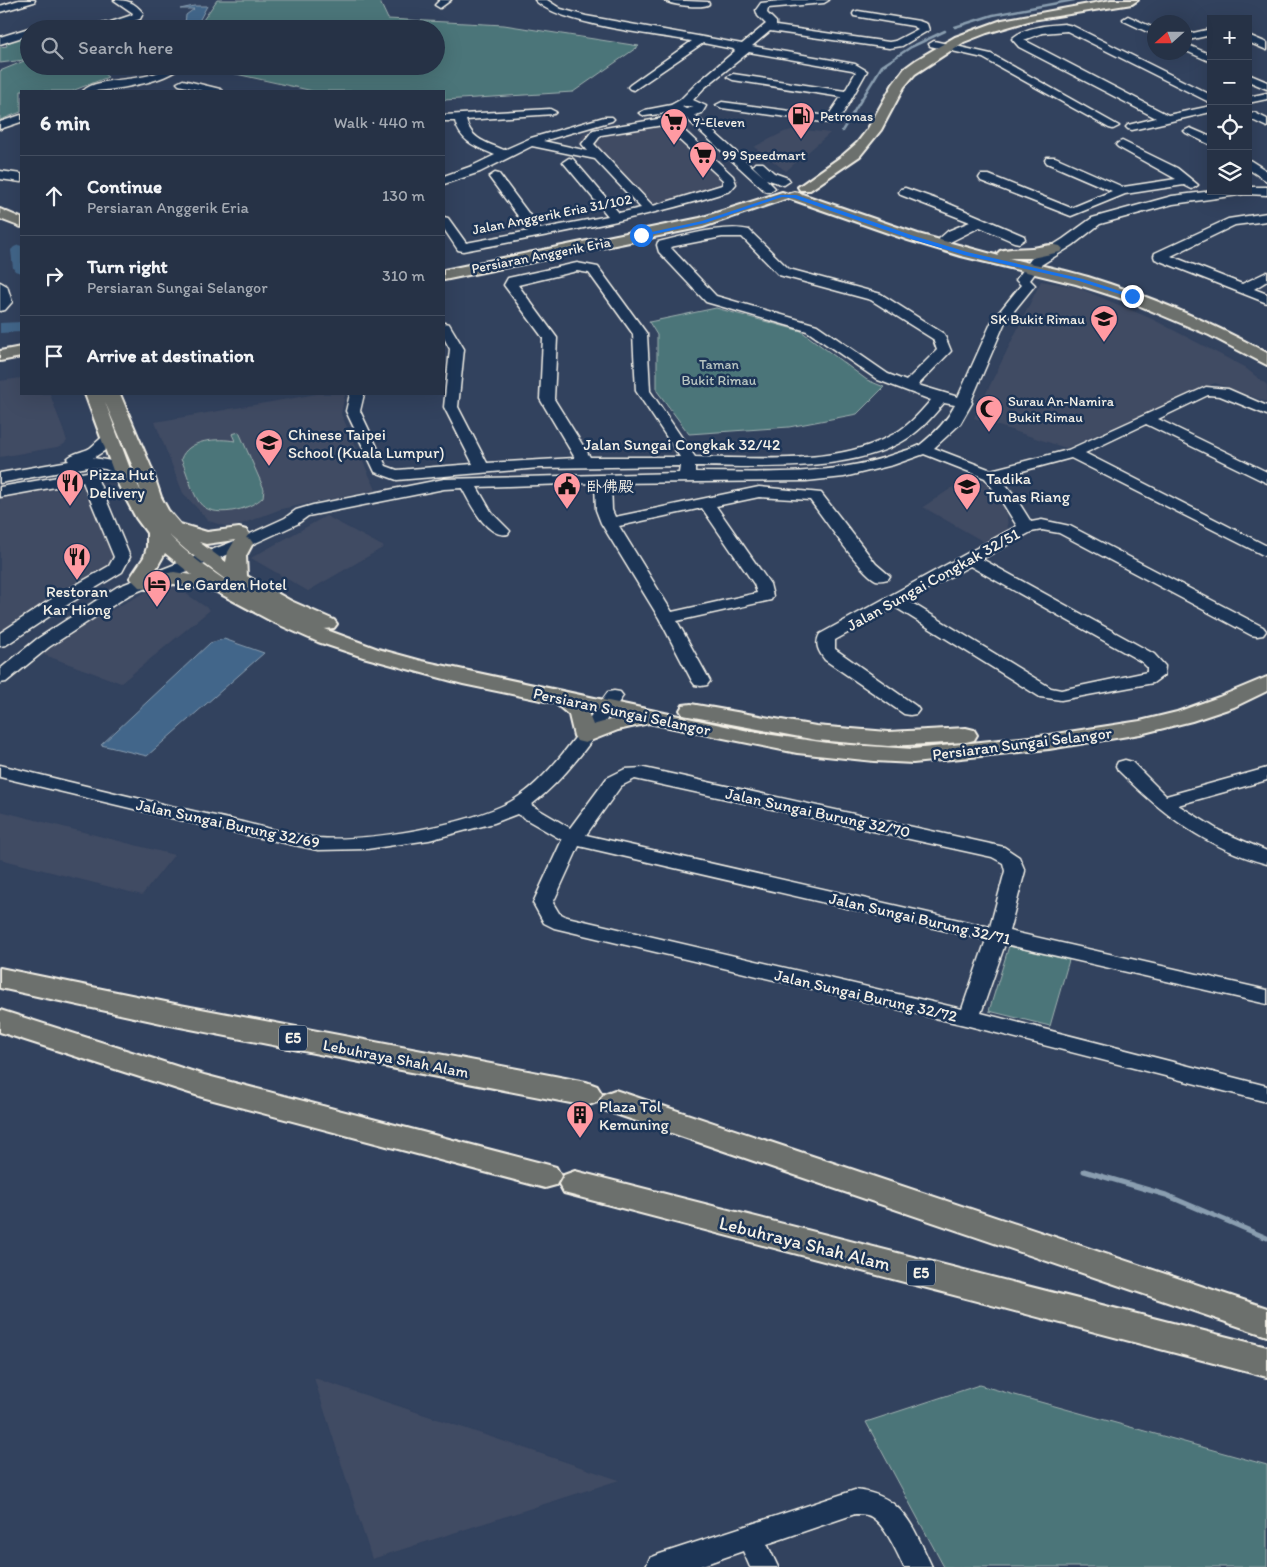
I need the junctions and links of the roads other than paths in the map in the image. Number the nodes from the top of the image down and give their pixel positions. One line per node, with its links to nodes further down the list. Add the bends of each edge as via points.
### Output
1 (30, 0): 9 (street)
2 (119, 0): 12 (street, via 138,13)
3 (540, 0): 19 (street, via 556,11 585,19)
4 (669, 0): 8 (street)
5 (824, 0): 13 (street, via 764,5 760,10 772,24)
6 (1107, 0): 22 (main road, Persiaran Anggerik Eria, via 1006,20)
7 (1132, 0): 18 (main road, Persiaran Anggerik Eria, via 1023,20)
8 (704, 4)
9 (0, 9)
10 (858, 14): 13 (street, via 915,23 923,26 924,30 898,44 889,45)
11 (1128, 19): 14 (street)
12 (130, 20)
13 (770, 28): 24 (street)
14 (1147, 28)
15 (1207, 33): 17 (street)
16 (20, 34): 20 (street)
17 (1192, 36)
18 (963, 37): 22 (main road, Persiaran Anggerik Eria); 26 (main road)
19 (702, 39): 24 (street); 34 (street)
20 (0, 40)
21 (1252, 40): 23 (street)
22 (941, 46): 26 (main road); 74 (main road, Persiaran Anggerik Eria, via 905,77 861,148 846,160)
23 (1267, 47)
24 (744, 48): 32 (street); 37 (street, via 858,68 862,71)
25 (1192, 50): 27 (street)
26 (975, 52): 51 (street, via 1122,132)
27 (1207, 57)
28 (163, 75): 35 (street)
29 (733, 77): 37 (street)
30 (1252, 79): 33 (street)
31 (183, 83): 36 (street)
32 (700, 86): 42 (street); 43 (street)
33 (1267, 86)
34 (634, 87)
35 (93, 90)
36 (212, 90)
37 (847, 95): 41 (street, via 830,120)
38 (1267, 96): 40 (street)
39 (1207, 98): 51 (street, via 1073,29 1056,28 1017,39)
40 (1252, 99)
41 (722, 105)
42 (699, 107): 43 (street); 74 (street, via 707,119)
43 (681, 109): 46 (street); 60 (street)
44 (1207, 110): 51 (street)
45 (550, 112): 48 (street)
46 (648, 112): 55 (street, via 596,122)
47 (1252, 116): 52 (street)
48 (460, 117): 50 (street); 62 (street, via 462,131 474,142)
49 (20, 118): 53 (street)
50 (445, 118)
51 (1166, 119)
52 (1267, 124)
53 (0, 126)
54 (1190, 131): 56 (street)
55 (553, 138): 57 (street); 58 (street, via 571,146)
56 (1207, 140)
57 (533, 141): 62 (street); 63 (street)
58 (588, 144): 61 (street, via 597,132 664,121); 63 (street)
59 (1122, 145): 73 (street)
60 (722, 147): 61 (street); 74 (street)
61 (700, 151): 81 (street, via 729,179 730,184)
62 (504, 155): 72 (street)
63 (599, 157): 83 (street)
64 (1051, 160): 75 (street)
65 (569, 162): 88 (street)
66 (1252, 166): 69 (street)
67 (0, 175): 70 (street)
68 (495, 177): 94 (street)
69 (1267, 177)
70 (20, 178)
71 (985, 178): 84 (street)
72 (445, 180)
73 (1187, 181): 75 (street); 79 (street)
74 (788, 189): 96 (main road); 99 (main road, via 912,237); 100 (main road, Persiaran Anggerik Eria, via 699,216); 102 (main road, Persiaran Anggerik Eria, via 703,222)
75 (1122, 191): 84 (street)
76 (1252, 191): 77 (street)
77 (1267, 191)
78 (905, 192): 91 (street)
79 (1203, 195): 80 (street); 87 (street, via 1151,204)
80 (1207, 195)
81 (677, 203): 83 (street, Jalan Anggerik Eria 31/102)
82 (0, 208): 86 (main road)
83 (650, 210): 88 (street, Jalan Anggerik Eria 31/102)
84 (1071, 212)
85 (0, 214): 92 (main road)
86 (20, 214)
87 (1118, 214): 93 (street); 95 (street, via 1114,226)
88 (616, 217): 94 (street, Jalan Anggerik Eria 31/102)
89 (1267, 217): 107 (street, via 1232,222 1160,256)
90 (445, 222): 94 (street, Jalan Anggerik Eria 31/102, via 463,247)
91 (980, 222): 96 (street); 97 (street)
92 (20, 223)
93 (1084, 229): 95 (street); 98 (street)
94 (536, 232)
95 (1101, 234): 98 (street)
96 (945, 239): 99 (main road)
97 (1019, 239)
98 (1060, 252): 99 (main road); 101 (street); 105 (main road)
99 (988, 256): 101 (main road)
100 (445, 268)
101 (1036, 274): 105 (main road); 105 (main road, via 1052,280); 122 (street, via 999,321)
102 (445, 275)
103 (1267, 276): 107 (street)
104 (522, 278): 128 (street, via 511,285 550,338 547,398); 130 (street, via 577,267 592,270 640,334 644,391 688,456)
105 (1085, 278): 111 (main road, via 1134,288 1204,313); 116 (main road, via 1183,317)
106 (0, 286): 109 (street, via 5,302)
107 (1244, 289): 108 (street)
108 (1267, 299)
109 (0, 307)
110 (445, 329): 129 (street, via 457,349 451,407)
111 (1267, 344)
112 (20, 345): 113 (main road)
113 (0, 349)
114 (20, 352): 115 (main road)
115 (0, 356)
116 (1267, 360)
117 (909, 386): 117 (street, via 883,377 812,328 711,299 663,245 722,233 745,233 784,272 876,298 938,337 944,350); 121 (street)
118 (94, 395): 125 (main road, Persiaran Sungai Selangor)
119 (111, 395): 144 (main road, Persiaran Sungai Selangor)
120 (357, 395): 129 (street, Jalan Sungai Congkak 32/42, via 353,411 380,469 392,475 404,475)
121 (940, 398): 122 (street); 130 (street, Jalan Sungai Congkak 32/42, via 915,428 892,442 871,449 820,459)
122 (965, 402): 126 (street, via 955,421)
123 (1267, 411): 124 (street, via 1214,390 1201,392)
124 (1147, 419): 127 (street); 136 (street)
125 (110, 437): 131 (street, via 100,449 87,456); 132 (main road, Persiaran Sungai Selangor)
126 (924, 449): 130 (street, via 888,462 825,475 765,478); 133 (street, Jalan Sungai Congkak 32/51)
127 (1073, 453): 133 (street); 147 (street)
128 (586, 462): 129 (street, Jalan Sungai Congkak 32/42); 130 (street, Jalan Sungai Congkak 32/42)
129 (482, 467)
130 (688, 470): 135 (street)
131 (0, 472)
132 (124, 472): 134 (street, via 109,464 88,462); 144 (main road, Persiaran Sungai Selangor, via 132,494)
133 (990, 475): 143 (street, Jalan Sungai Congkak 32/51)
134 (0, 478)
135 (603, 478): 137 (street); 142 (street, via 604,510)
136 (1267, 478)
137 (467, 484): 141 (street, via 444,484); 145 (street)
138 (0, 492): 156 (street, via 87,477 122,557 116,569)
139 (815, 496): 140 (street, via 760,492); 150 (street, via 870,567)
140 (707, 504): 142 (street); 154 (street, via 762,584 765,596)
141 (302, 513): 146 (street, via 291,521); 146 (street, via 284,515)
142 (609, 523): 154 (street)
143 (1026, 528): 149 (street, Jalan Sungai Congkak 32/51); 155 (street, via 1042,525 1064,529)
144 (166, 531): 146 (main road, via 206,538); 148 (main road, Persiaran Sungai Selangor); 151 (main road)
145 (496, 532)
146 (241, 539): 148 (street); 152 (main road)
147 (1267, 552)
148 (196, 558): 151 (street); 152 (main road, Persiaran Sungai Selangor)
149 (970, 559): 153 (street, Jalan Sungai Congkak 32/51); 153 (street, via 1148,658 1156,666 1155,675 1061,695 1046,693)
150 (882, 576)
151 (143, 581): 152 (main road, via 174,578); 158 (street, via 43,643)
152 (230, 583): 161 (main road, Persiaran Sungai Selangor, via 292,625 353,649 430,670); 162 (main road, Persiaran Sungai Selangor, via 368,639)
153 (896, 600): 163 (street, Jalan Sungai Congkak 32/51, via 826,638 826,649 831,656)
154 (667, 618): 159 (street)
155 (1257, 631)
156 (0, 641)
157 (1267, 669): 162 (main road, Persiaran Sungai Selangor, via 1232,688 1133,718 1068,727 912,739 816,733)
158 (0, 678)
159 (701, 681)
160 (1267, 684): 164 (main road, Persiaran Sungai Selangor, via 1217,707 1145,727 1078,738 913,756 860,754 797,746)
161 (562, 698): 162 (main road, Persiaran Sungai Selangor); 165 (main road, via 579,713)
162 (610, 701): 164 (main road, Persiaran Sungai Selangor); 165 (street, Jalan Sungai Burung 32/69)
163 (910, 710)
164 (657, 718): 165 (main road, via 628,720)
165 (585, 736): 170 (street, Jalan Sungai Burung 32/69, via 541,788)
166 (1125, 766): 169 (street)
167 (0, 771): 170 (street, Jalan Sungai Burung 32/69, via 318,844 367,843 429,834 486,819)
168 (1267, 774): 169 (street)
169 (1163, 803): 172 (street, via 1204,831)
170 (518, 806): 171 (street, Jalan Sungai Burung 32/71)
171 (573, 838): 173 (street, Jalan Sungai Burung 32/71); 173 (street, Jalan Sungai Burung 32/70, via 614,782 632,773 988,850 1005,855 1015,865); 176 (street, Jalan Sungai Burung 32/72, via 544,904 551,918 561,923)
172 (1267, 858)
173 (998, 936): 175 (street, Jalan Sungai Burung 32/71); 176 (street)
174 (0, 978): 179 (highway, Lebuhraya Shah Alam / E5, via 601,1098)
175 (1267, 997)
176 (969, 1018): 178 (street, Jalan Sungai Burung 32/72)
177 (0, 1021): 180 (highway, Lebuhraya Shah Alam / E5, via 202,1086)
178 (1267, 1094)
179 (1267, 1322)
180 (1267, 1362)
181 (750, 1536): 182 (street); 183 (street); 184 (street, via 855,1502 866,1503 876,1505 893,1520)
182 (660, 1567)
183 (764, 1567)
184 (918, 1567)

